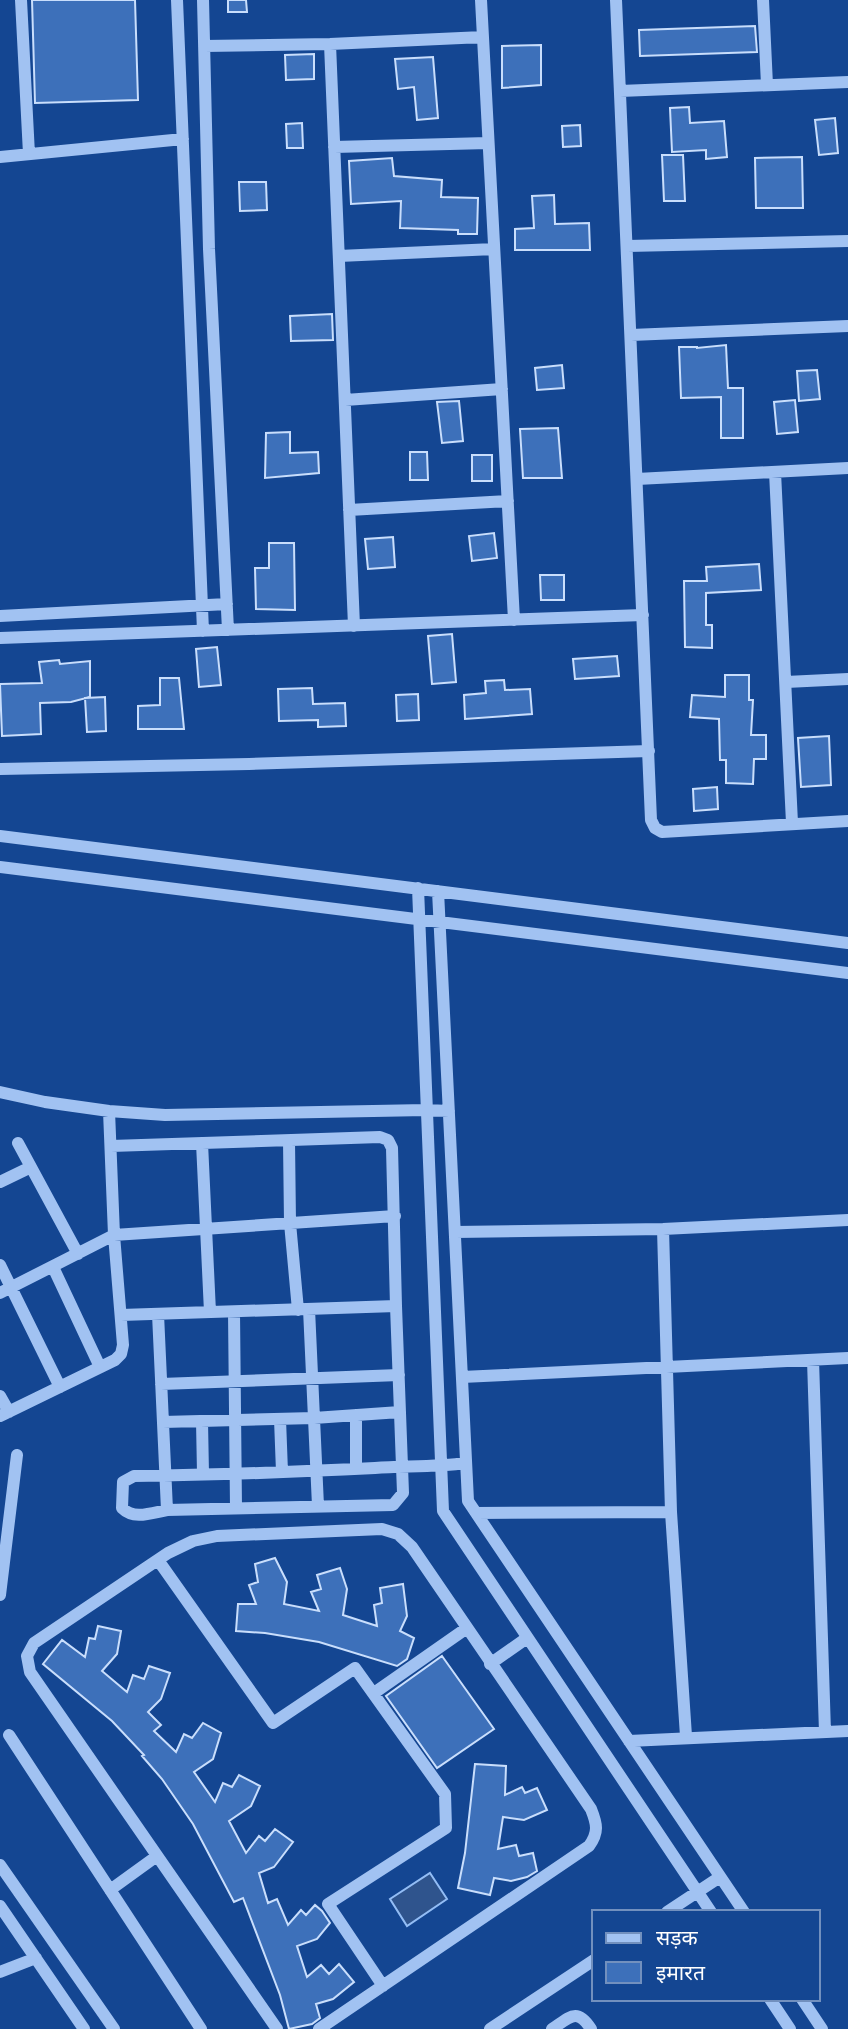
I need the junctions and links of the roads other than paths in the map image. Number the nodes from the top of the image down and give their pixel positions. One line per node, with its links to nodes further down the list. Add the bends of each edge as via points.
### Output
1 (21, 0): 18 (street)
2 (177, 0): 13 (street)
3 (203, 0): 9 (street)
4 (481, 0): 7 (street)
5 (616, 0): 12 (street)
6 (762, 0): 11 (street)
7 (483, 37): 8 (street); 16 (street)
8 (330, 44): 9 (street); 17 (street)
9 (204, 46): 14 (street)
10 (848, 82): 11 (street)
11 (766, 85): 12 (street)
12 (620, 91): 21 (street)
13 (182, 109): 14 (street); 15 (street)
14 (205, 109): 33 (street)
15 (183, 139): 18 (street); 34 (street)
16 (488, 143): 17 (street); 22 (street)
17 (334, 147): 23 (street)
18 (29, 154): 19 (street)
19 (0, 158)
20 (848, 241): 21 (street)
21 (627, 246): 25 (street)
22 (494, 249): 23 (street); 26 (street)
23 (339, 257): 27 (street)
24 (848, 327): 25 (street)
25 (631, 335): 30 (street)
26 (502, 389): 27 (street); 31 (street)
27 (345, 400): 32 (street)
28 (848, 468): 29 (street)
29 (775, 472): 30 (street); 43 (street)
30 (637, 479): 35 (street)
31 (508, 501): 32 (street); 37 (street)
32 (349, 510): 38 (street)
33 (227, 604): 34 (street); 39 (street)
34 (202, 606): 36 (street); 40 (street)
35 (643, 615): 37 (street); 44 (street)
36 (0, 616)
37 (514, 620): 38 (street)
38 (354, 626): 39 (street)
39 (228, 630): 40 (street)
40 (203, 631): 41 (street)
41 (0, 638)
42 (848, 678): 43 (street)
43 (786, 681): 47 (street)
44 (649, 751): 45 (street); 47 (street, via 651,820 662,832)
45 (0, 769)
46 (848, 821): 47 (street)
47 (792, 823)
48 (0, 836): 50 (street)
49 (0, 867): 52 (street)
50 (418, 888): 51 (street); 52 (street)
51 (438, 891): 53 (street); 54 (street)
52 (419, 919): 53 (street); 57 (street)
53 (440, 922): 55 (street); 59 (street)
54 (848, 943)
55 (848, 973)
56 (0, 1091): 58 (street)
57 (426, 1110): 58 (street, via 165,1115); 59 (street); 105 (street)
58 (109, 1111): 63 (street)
59 (449, 1111): 71 (street)
60 (289, 1141): 62 (street); 66 (street, via 380,1136 388,1140); 68 (street)
61 (18, 1143): 64 (street)
62 (202, 1143): 63 (street); 69 (street)
63 (111, 1146): 72 (street)
64 (31, 1167): 65 (street); 73 (street)
65 (0, 1182)
66 (395, 1216): 68 (street); 77 (street)
67 (848, 1220): 70 (street)
68 (290, 1223): 69 (street); 78 (street)
69 (205, 1229): 72 (street); 79 (street)
70 (663, 1229): 71 (street); 86 (street)
71 (455, 1232): 88 (street)
72 (114, 1236): 73 (street); 82 (street)
73 (78, 1254): 75 (street)
74 (0, 1265): 76 (street)
75 (53, 1267): 76 (street); 85 (street)
76 (5, 1290): 92 (street)
77 (396, 1306): 78 (street); 87 (street)
78 (303, 1309): 80 (street); 89 (street)
79 (210, 1312): 80 (street); 81 (street)
80 (233, 1312): 90 (street)
81 (158, 1314): 82 (street); 91 (street)
82 (121, 1315): 85 (street, via 121,1354)
83 (848, 1358): 84 (street)
84 (813, 1360): 86 (street); 124 (street)
85 (100, 1367): 92 (street)
86 (668, 1367): 88 (street); 115 (street)
87 (399, 1375): 89 (street); 94 (street)
88 (462, 1377): 103 (street)
89 (312, 1378): 90 (street); 97 (street)
90 (234, 1381): 91 (street); 99 (street)
91 (161, 1384): 101 (street)
92 (60, 1387): 95 (street)
93 (0, 1396): 95 (street)
94 (400, 1412): 96 (street); 104 (street)
95 (5, 1414)
96 (356, 1415): 97 (street); 106 (street)
97 (314, 1418): 98 (street); 107 (street)
98 (279, 1419): 99 (street); 108 (street)
99 (235, 1420): 100 (street); 110 (street)
100 (202, 1421): 101 (street); 109 (street)
101 (163, 1422): 111 (street)
102 (17, 1455): 118 (street)
103 (466, 1463): 105 (street); 116 (street, via 468,1501)
104 (402, 1466): 105 (street); 106 (street); 112 (street, via 403,1493 393,1505)
105 (440, 1466): 120 (street, via 443,1511)
106 (356, 1469): 107 (street)
107 (317, 1471): 108 (street); 112 (street)
108 (282, 1472): 110 (street)
109 (203, 1474): 110 (street); 111 (street)
110 (235, 1474): 113 (street)
111 (165, 1475): 114 (street); 114 (street, via 128,1478 121,1488 122,1508 135,1516)
112 (318, 1506): 113 (street)
113 (236, 1508): 114 (street)
114 (167, 1510)
115 (671, 1512): 116 (street); 126 (street)
116 (476, 1513): 127 (street)
117 (158, 1560): 119 (street, via 192,1541 217,1536 382,1529 398,1534 412,1547); 122 (street, via 273,1723 355,1668); 128 (street, via 34,1643 27,1656 30,1672)
118 (0, 1595)
119 (467, 1628): 121 (street); 122 (street)
120 (527, 1638): 121 (street); 132 (street)
121 (490, 1664): 140 (street, via 591,1809 597,1835 589,1846)
122 (374, 1693): 140 (street, via 445,1794 446,1828 328,1904)
123 (848, 1731): 124 (street)
124 (825, 1732): 126 (street)
125 (9, 1735): 131 (street)
126 (686, 1737): 127 (street)
127 (629, 1741): 130 (street)
128 (157, 1856): 131 (street); 146 (street)
129 (0, 1865): 144 (street)
130 (720, 1877): 132 (street); 136 (street)
131 (110, 1890): 145 (street)
132 (697, 1892): 134 (street); 135 (street)
133 (0, 1906): 137 (street)
134 (670, 1910)
135 (710, 1910)
136 (743, 1910)
137 (36, 1958): 139 (street); 143 (street)
138 (592, 1961): 148 (street)
139 (0, 1972)
140 (383, 1986): 147 (street)
141 (771, 2001): 151 (street)
142 (803, 2001): 152 (street)
143 (84, 2029)
144 (114, 2029)
145 (201, 2029)
146 (277, 2029)
147 (319, 2029)
148 (491, 2029)
149 (552, 2029): 150 (street, via 578,2015)
150 (591, 2029)
151 (790, 2029)
152 (822, 2029)

